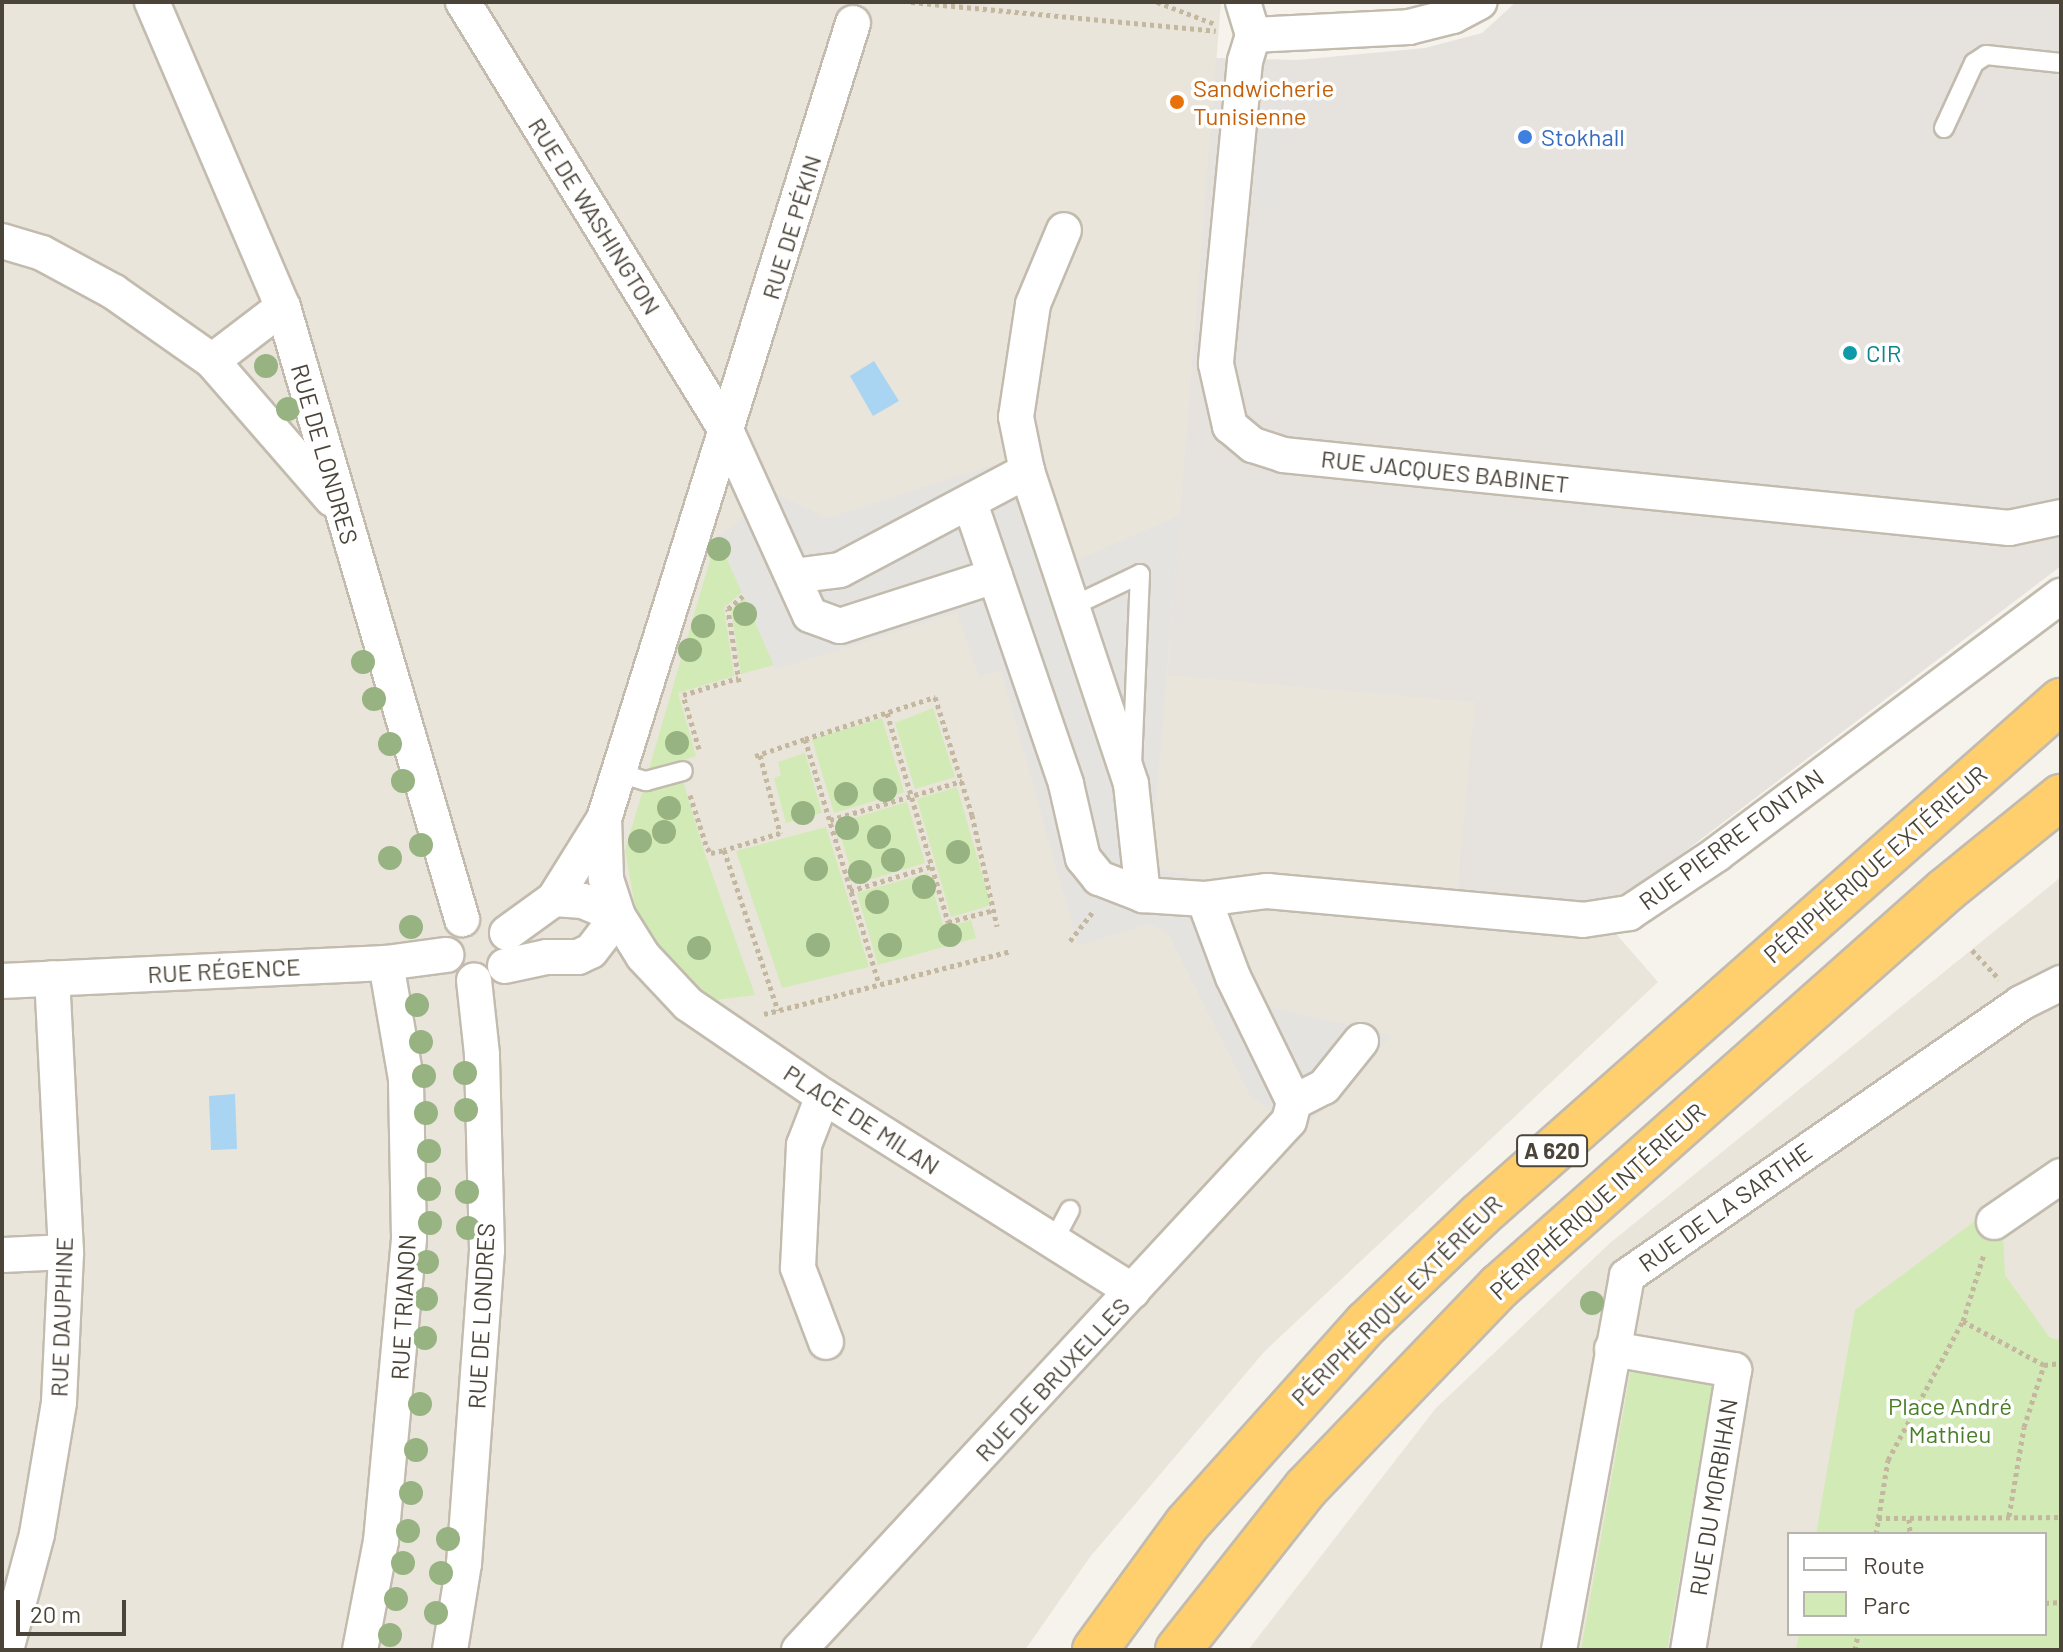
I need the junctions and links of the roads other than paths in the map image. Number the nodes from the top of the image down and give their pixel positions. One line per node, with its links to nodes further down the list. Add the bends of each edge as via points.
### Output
1 (152, 2): 13 (street, RUE DE LONDRES)
2 (463, 2): 15 (street, RUE DE WASHINGTON)
3 (1243, 2): 8 (street, RUE JACQUES BABINET)
4 (1479, 2): 5 (street, via 1453,16 1409,27)
5 (1336, 16): 6 (street)
6 (1292, 17): 8 (street)
7 (853, 23): 15 (street, RUE DE PÉKIN)
8 (1253, 35): 19 (street, RUE JACQUES BABINET, via 1238,119 1216,364 1230,426 1253,445 1283,455 2009,528)
9 (2061, 63): 10 (lane, via 1986,55 1974,63)
10 (1944, 128)
11 (1064, 230): 16 (street, via 1033,304 1016,417)
12 (2, 241): 14 (street, via 42,253 114,292)
13 (283, 307): 14 (street); 18 (street, RUE DE LONDRES)
14 (212, 361): 18 (street)
15 (726, 430): 20 (street, RUE DE WASHINGTON); 26 (street, PLACE DE MILAN)
16 (1027, 471): 17 (street); 23 (street)
17 (970, 503): 20 (street, via 840,570); 21 (street)
18 (340, 508): 34 (street, RUE DE LONDRES)
19 (2061, 517)
20 (793, 576): 21 (street, RUE DE WASHINGTON, via 810,615 840,626)
21 (995, 576): 30 (street, via 1066,784 1083,858 1099,878)
22 (2061, 596): 32 (street, RUE PIERRE FONTAN, via 1717,854 1629,913 1583,920 1267,891)
23 (1073, 606): 27 (street); 27 (lane, via 1140,574)
24 (2061, 701): 56 (highway, PÉRIPHÉRIQUE EXTÉRIEUR / A 620, via 1480,1215 1367,1323 1187,1524)
25 (683, 771): 26 (lane, via 646,781)
26 (619, 773): 29 (street, PLACE DE MILAN)
27 (1131, 784): 30 (street)
28 (2061, 797): 57 (highway, PÉRIPHÉRIQUE INTÉRIEUR / A 620, via 1946,890 1500,1286 1306,1488)
29 (604, 819): 31 (street, PLACE DE MILAN); 33 (street, PLACE DE MILAN, via 606,878)
30 (1143, 895): 32 (street)
31 (554, 899): 33 (street, via 583,901); 35 (street, PLACE DE MILAN)
32 (1204, 899): 44 (street, via 1233,977)
33 (618, 916): 35 (street, via 591,951 578,957); 43 (street, PLACE DE MILAN, via 643,956 688,1004)
34 (462, 919): 35 (street, via 487,916); 36 (street, via 445,941)
35 (506, 950): 39 (street, via 496,975)
36 (446, 955): 37 (street, RUE RÉGENCE); 39 (street, via 451,967)
37 (386, 963): 38 (street, RUE RÉGENCE); 53 (street, RUE TRIANON, via 406,1079 409,1238 381,1541)
38 (52, 978): 40 (street, RUE RÉGENCE); 47 (street, RUE DAUPHINE)
39 (474, 980): 54 (street, RUE DE LONDRES, via 482,1054 487,1250 464,1564)
40 (2, 981)
41 (2061, 983): 51 (street, RUE DE LA SARTHE, via 2021,1003 1642,1262 1627,1276)
42 (1361, 1041): 44 (street, via 1324,1087)
43 (823, 1096): 49 (street, PLACE DE MILAN, via 1062,1225); 50 (street, via 804,1145 798,1268)
44 (1294, 1102): 49 (street, RUE DE BRUXELLES, via 1289,1121)
45 (2061, 1176): 46 (street)
46 (1994, 1222)
47 (66, 1252): 48 (street); 52 (street, RUE DAUPHINE, via 59,1402 37,1534)
48 (2, 1255)
49 (1133, 1291): 55 (street, RUE DE BRUXELLES)
50 (826, 1342)
51 (1612, 1349): 58 (street, RUE DE LA SARTHE); 59 (street, RUE DU MORBIHAN, via 1734,1370)
52 (6, 1650)
53 (360, 1650)
54 (450, 1650)
55 (799, 1650)
56 (1095, 1650)
57 (1178, 1650)
58 (1559, 1650)
59 (1688, 1650)

